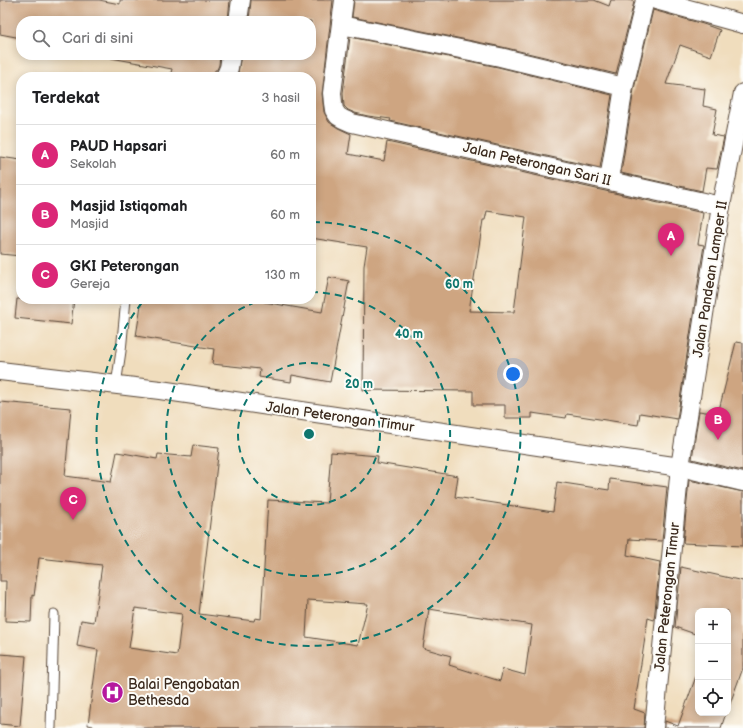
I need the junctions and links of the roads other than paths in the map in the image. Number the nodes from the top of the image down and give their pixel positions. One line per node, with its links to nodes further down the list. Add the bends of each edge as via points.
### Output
1 (241, 0): 5 (street)
2 (344, 0): 7 (street)
3 (645, 0): 10 (street)
4 (656, 0): 6 (street)
5 (239, 16)
6 (743, 24)
7 (341, 25): 10 (street, via 500,57); 12 (street, Jalan Peterongan Sari II, via 332,103 338,116 343,119)
8 (230, 60): 9 (street)
9 (227, 72)
10 (624, 87): 12 (street)
11 (743, 93): 13 (street, Jalan Pandean Lamper II)
12 (609, 180): 13 (street, Jalan Peterongan Sari II)
13 (721, 206): 17 (street, Jalan Pandean Lamper II)
14 (126, 304): 16 (lane)
15 (0, 371): 16 (street, Jalan Peterongan Timur)
16 (116, 385): 17 (street, Jalan Peterongan Timur)
17 (680, 467): 18 (street, Jalan Peterongan Timur); 21 (street, Jalan Peterongan Timur)
18 (743, 482)
19 (54, 614): 20 (lane)
20 (51, 728)
21 (654, 728)

